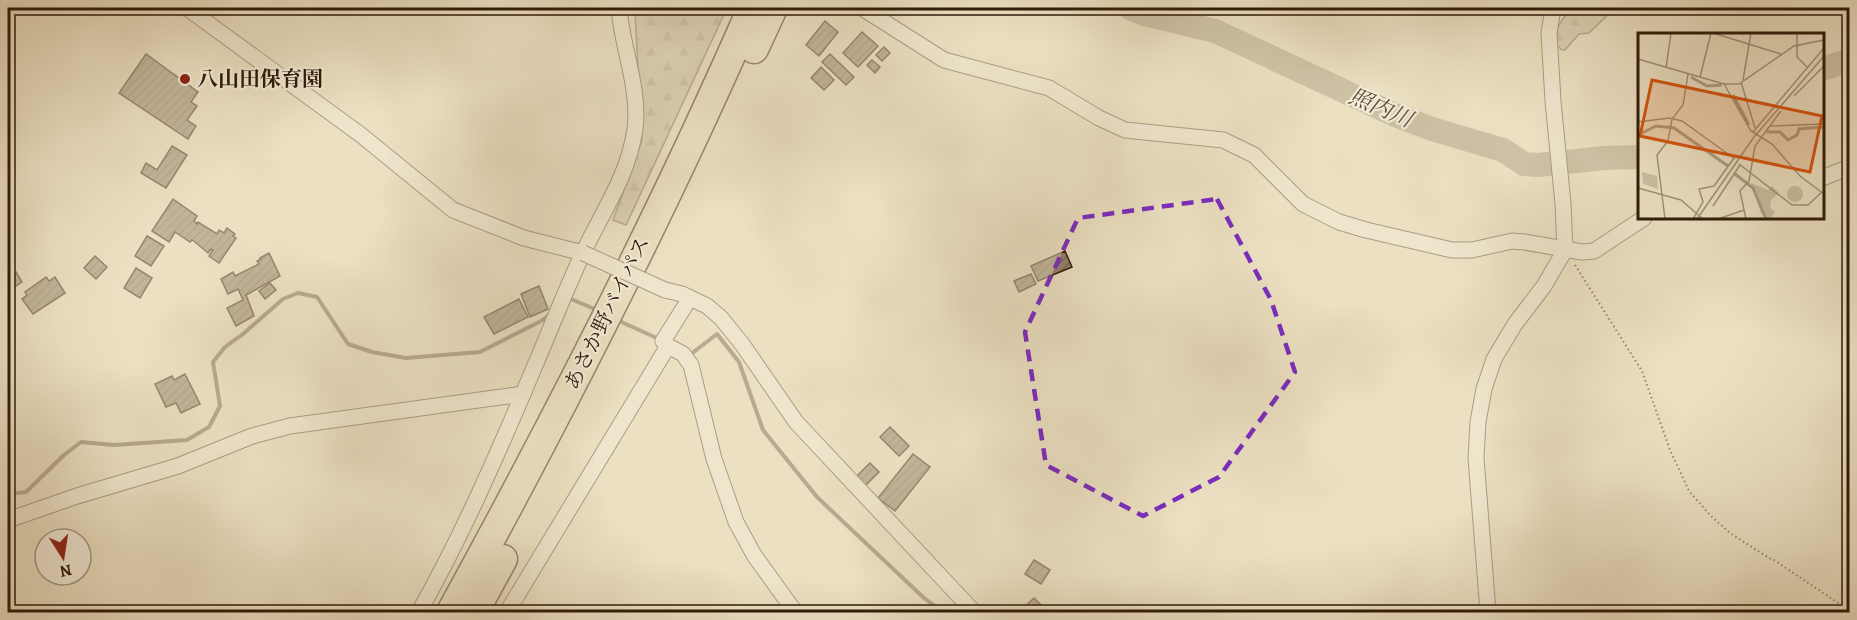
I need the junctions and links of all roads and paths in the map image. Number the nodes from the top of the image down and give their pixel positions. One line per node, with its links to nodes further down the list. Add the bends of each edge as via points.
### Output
1 (187, 8): 11 (street, via 362,135 453,210 524,238)
2 (619, 8): 11 (street, via 634,87 635,125 626,171)
3 (752, 8): 18 (highway, あさか野バイパス, via 612,304)
4 (773, 8): 19 (highway, あさか野バイパス, via 634,305)
5 (862, 8): 10 (street, via 944,60 1049,88 1125,130 1223,140 1254,155 1303,204 1338,222 1452,249 1472,250 1512,241)
6 (1552, 8): 10 (street, via 1549,33)
7 (1850, 167): 8 (street)
8 (1824, 177)
9 (1642, 219): 10 (street, via 1594,251)
10 (1565, 250): 16 (path, via 1642,371 1689,491 1730,533); 23 (street, via 1494,359 1484,389 1476,458)
11 (583, 253): 12 (street, bridge); 14 (street)
12 (690, 298): 13 (street, via 663,341); 22 (street, via 707,306 729,326 796,422)
13 (668, 346): 20 (street); 21 (street, via 683,354 691,365 714,459 742,536)
14 (523, 394): 15 (street, via 290,426); 17 (street, via 441,573)
15 (8, 520)
16 (1850, 610)
17 (419, 612)
18 (451, 612)
19 (474, 612)
20 (507, 612)
21 (795, 612)
22 (974, 612)
23 (1488, 612)

